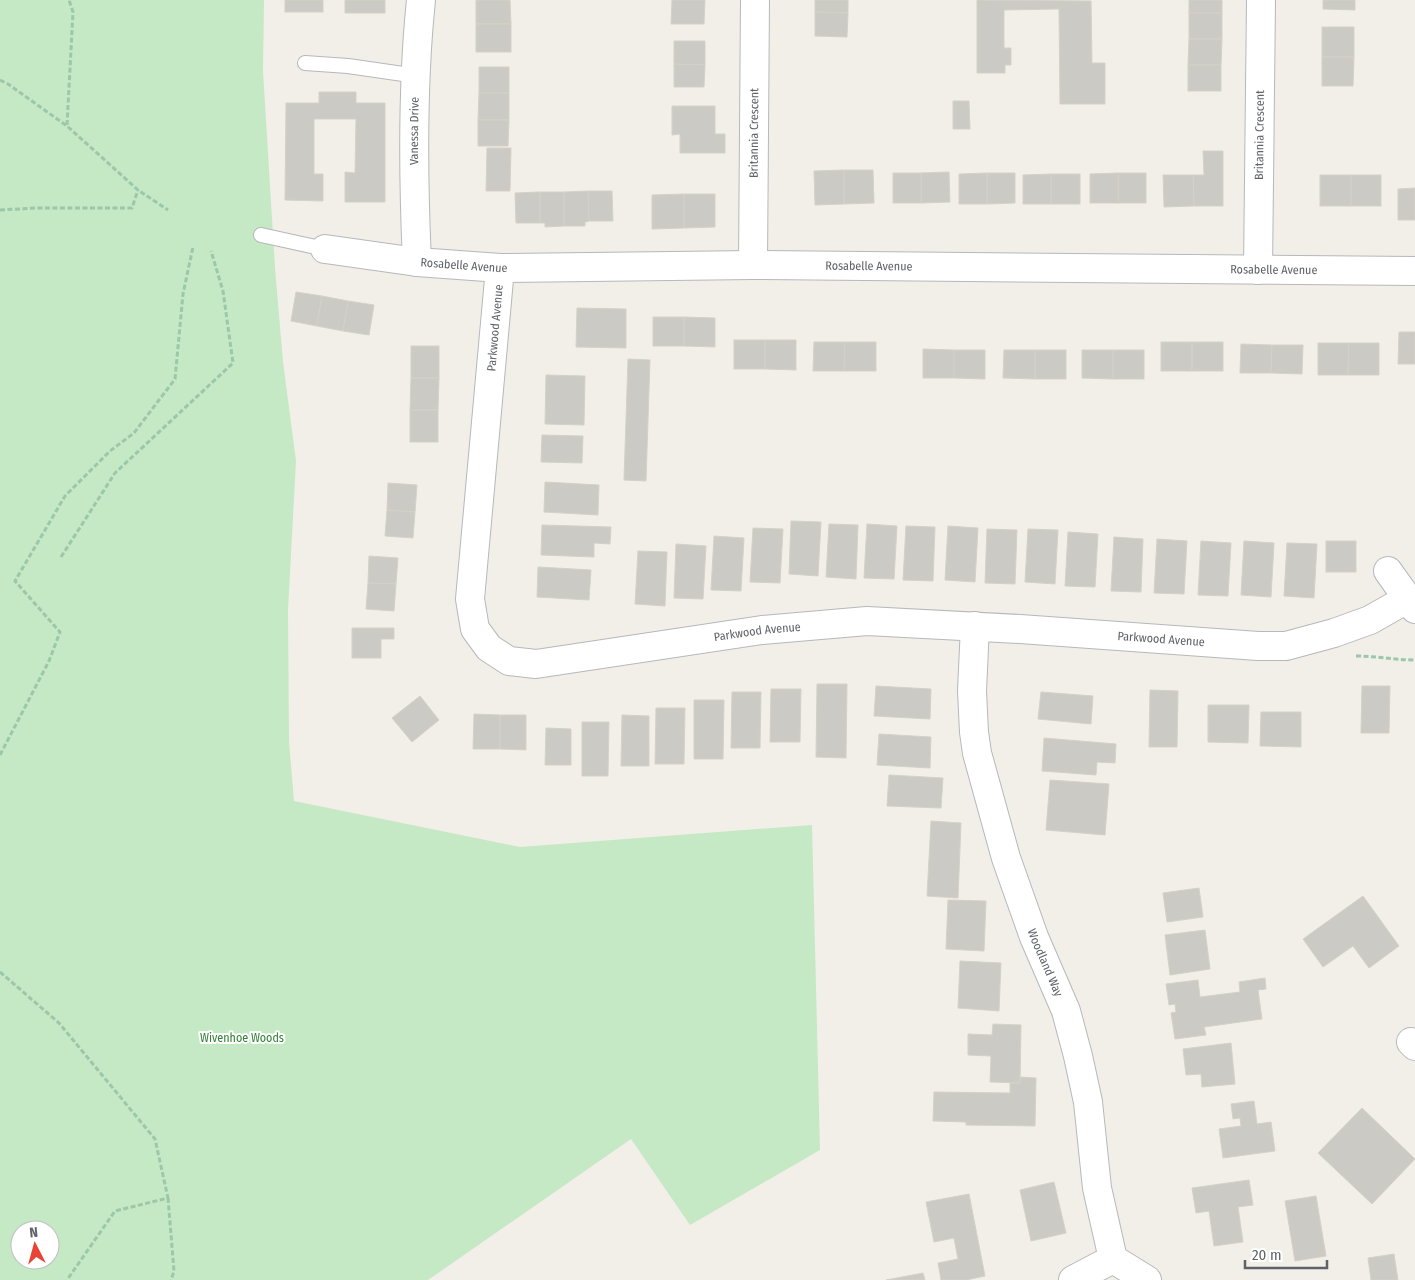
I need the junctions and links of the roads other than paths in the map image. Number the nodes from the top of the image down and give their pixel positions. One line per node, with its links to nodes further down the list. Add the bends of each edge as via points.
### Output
1 (421, 0): 5 (street, Vanessa Drive)
2 (755, 0): 9 (street, Britannia Crescent)
3 (1261, 0): 11 (street, Britannia Crescent)
4 (305, 63): 5 (lane)
5 (417, 76): 8 (street, Vanessa Drive)
6 (261, 235): 7 (lane)
7 (325, 249): 8 (street, Rosabelle Avenue)
8 (417, 262): 10 (street, Rosabelle Avenue)
9 (753, 265): 10 (street, Rosabelle Avenue); 11 (street, Rosabelle Avenue)
10 (500, 268): 15 (street, Parkwood Avenue, via 470,599 475,629 489,648 510,661 536,664 771,629 867,622)
11 (1258, 270): 12 (street, Rosabelle Avenue)
12 (1415, 271)
13 (1388, 571): 14 (street, Parkwood Avenue)
14 (1411, 604): 15 (street, Parkwood Avenue, via 1334,633 1286,646)
15 (975, 626): 16 (street, Woodland Way, via 972,691 978,753 1006,858 1034,937 1066,1012 1078,1056 1088,1102 1097,1188)
16 (1113, 1258): 17 (street); 18 (street)
17 (1074, 1280)
18 (1147, 1280)

